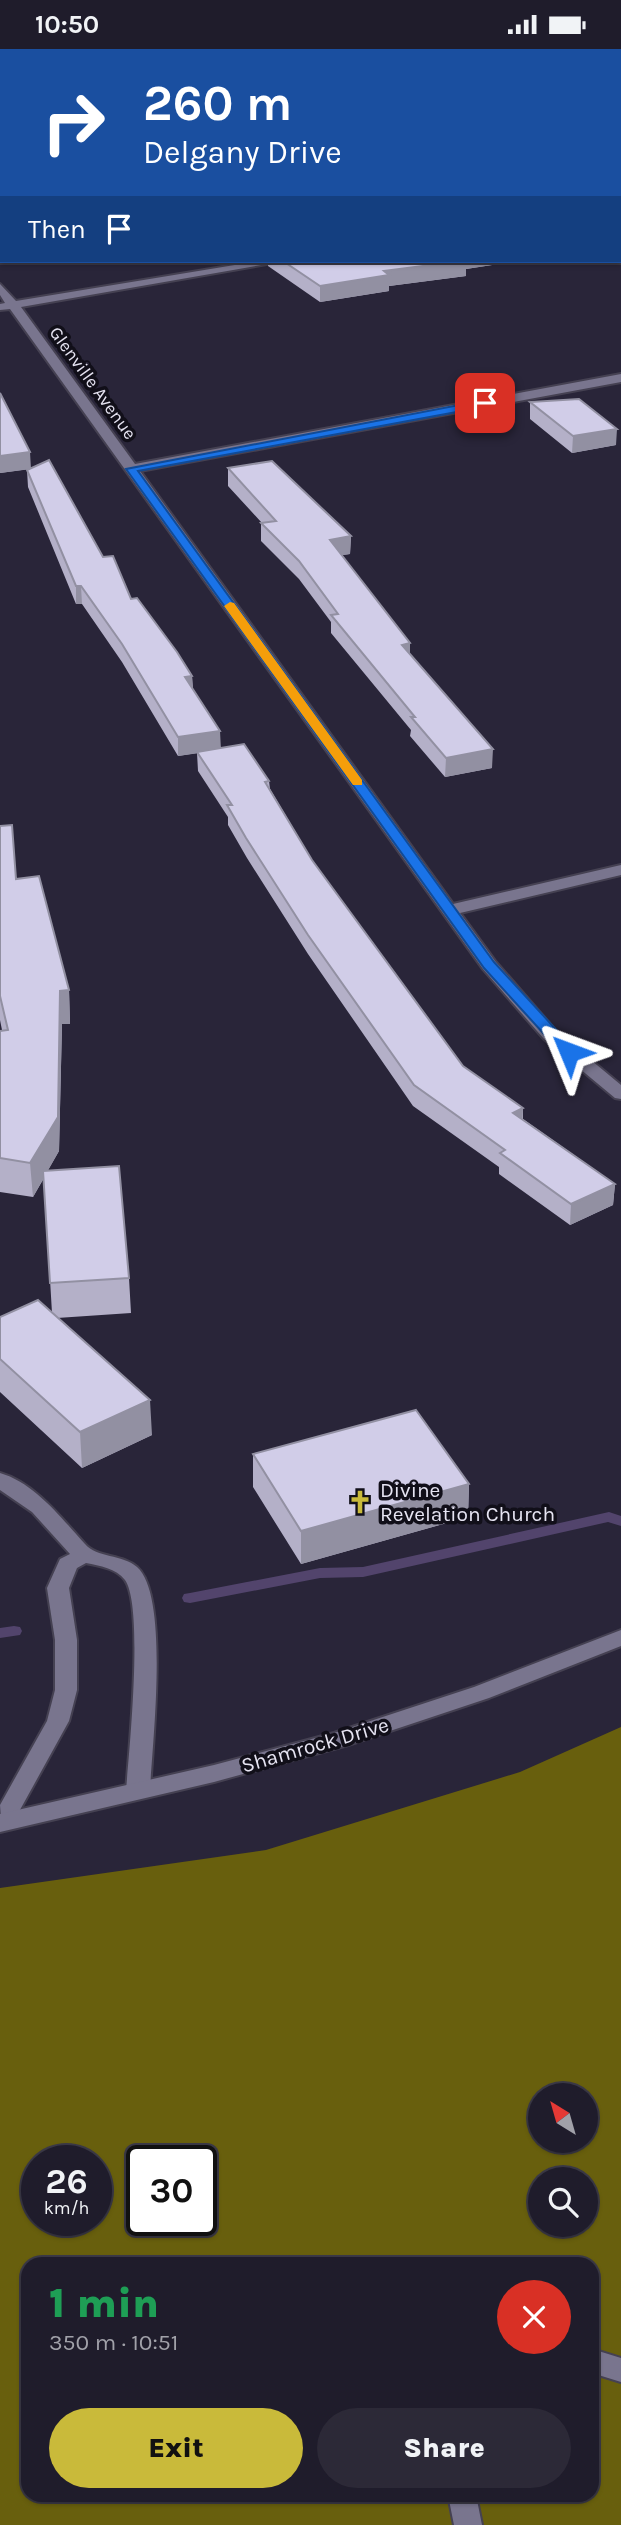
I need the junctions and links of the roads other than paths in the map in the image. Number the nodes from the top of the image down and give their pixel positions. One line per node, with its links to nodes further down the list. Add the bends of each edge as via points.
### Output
1 (266, 263): 3 (street)
2 (0, 287): 3 (street, Glenville Avenue)
3 (6, 306): 5 (street, Glenville Avenue)
4 (621, 378): 5 (street)
5 (131, 469): 7 (street, Glenville Avenue)
6 (621, 870): 7 (street)
7 (450, 911): 8 (street, Glenville Avenue, via 489,965 550,1035)
8 (621, 1094)
9 (0, 1481): 10 (street, via 39,1507)
10 (83, 1555): 12 (street, via 114,1562 131,1573 141,1590 146,1657); 13 (street, via 68,1564 58,1588 66,1640 66,1690 58,1721)
11 (621, 1638): 12 (street, Shamrock Drive, via 346,1737)
12 (138, 1791): 13 (street, Shamrock Drive)
13 (1, 1822)
14 (599, 2363): 15 (street)
15 (621, 2370)
16 (463, 2502): 17 (street)
17 (468, 2525)

